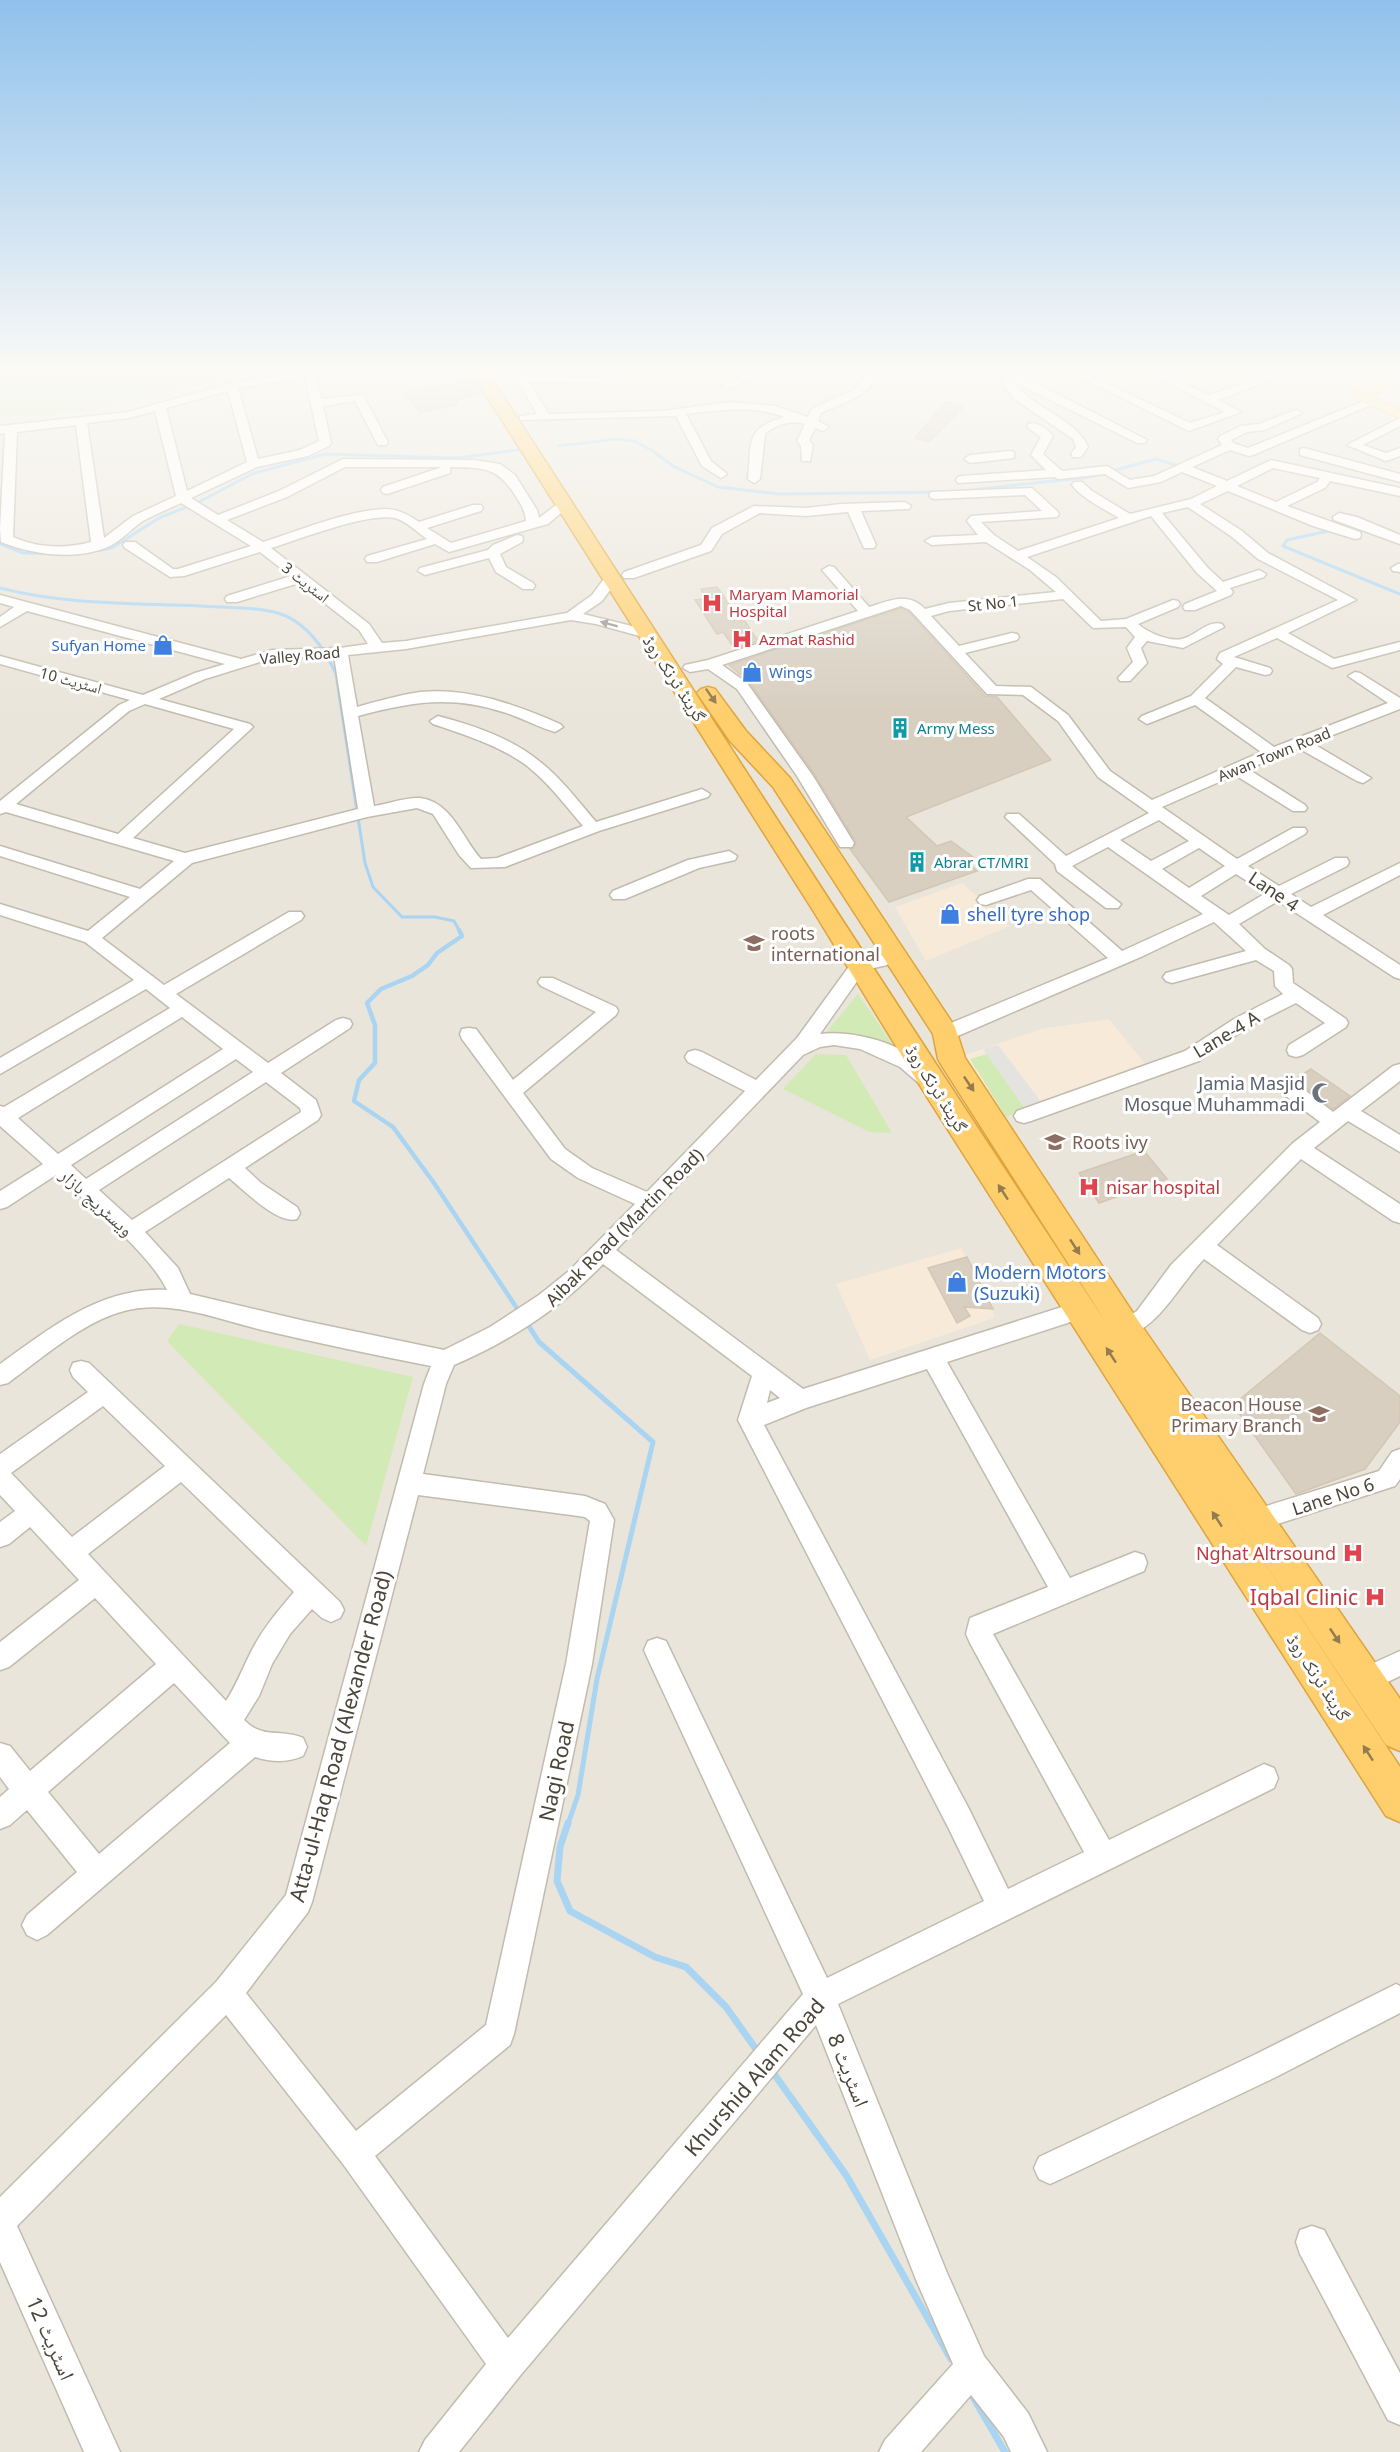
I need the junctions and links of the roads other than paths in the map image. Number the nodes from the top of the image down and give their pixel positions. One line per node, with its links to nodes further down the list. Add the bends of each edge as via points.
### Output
1 (5, 484): 38 (street, via 6,539 44,550)
2 (90, 484): 38 (street)
3 (183, 484): 19 (street)
4 (219, 484): 19 (street)
5 (302, 484): 28 (street)
6 (403, 484): 16 (street)
7 (515, 484): 30 (street, via 531,510)
8 (551, 484): 21 (highway, گرینڈ ٹرنک روڈ)
9 (571, 484): 48 (highway, گرینڈ ٹرنک روڈ)
10 (1078, 484): 27 (street)
11 (1223, 484): 15 (street)
12 (1230, 484): 15 (street)
13 (1321, 484): 23 (street)
14 (1366, 484): 17 (street)
15 (1227, 486): 20 (street); 23 (street)
16 (387, 490)
17 (1400, 492)
18 (935, 495): 33 (street, via 1028,491 1054,513 973,520)
19 (189, 503): 28 (street, اسٹریٹ 3); 38 (street, via 138,519 114,539)
20 (1190, 504): 26 (street); 64 (street, via 1263,556 1349,600)
21 (564, 505): 30 (street, via 543,521); 48 (highway, گرینڈ ٹرنک روڈ)
22 (905, 506): 25 (street)
23 (1277, 506): 29 (street)
24 (477, 508): 31 (street)
25 (853, 508): 40 (street); 48 (street, via 806,512 762,508 740,512 717,531 706,548)
26 (1154, 512): 27 (street); 51 (street, via 1202,570)
27 (1129, 519): 43 (street)
28 (216, 520): 41 (street, اسٹریٹ 3)
29 (1323, 522): 32 (street); 36 (street, via 1346,518)
30 (533, 523): 34 (street)
31 (419, 526): 35 (street); 41 (street, via 395,514 376,514)
32 (1355, 535)
33 (986, 538): 37 (street); 43 (street)
34 (507, 539): 35 (street, via 454,548); 42 (street)
35 (436, 540): 44 (street)
36 (1400, 540)
37 (932, 541)
38 (98, 545)
39 (130, 545): 41 (street, via 170,573)
40 (869, 545)
41 (262, 547): 49 (street, اسٹریٹ 3)
42 (493, 553): 45 (street); 50 (street, via 501,569)
43 (1016, 556): 52 (street, via 1044,574)
44 (372, 559)
45 (425, 570)
46 (829, 570): 58 (street)
47 (1259, 574): 51 (street)
48 (620, 577): 60 (street, Valley Road); 65 (highway, گرینڈ ٹرنک روڈ); 75 (highway, گرینڈ ٹرنک روڈ)
49 (300, 578): 53 (street); 69 (street, اسٹریٹ 3, via 364,627)
50 (528, 586)
51 (1221, 586): 57 (street, via 1226,593)
52 (1064, 595): 59 (street, St No 1, via 949,607); 62 (street, via 1098,625)
53 (232, 599)
54 (0, 600): 56 (street)
55 (1173, 604): 62 (street)
56 (25, 606): 61 (street); 74 (street)
57 (1190, 607)
58 (866, 612): 59 (street, via 902,601); 75 (street)
59 (922, 614): 70 (street)
60 (571, 616): 65 (street, Valley Road, one-way to 60); 69 (street, Valley Road)
61 (0, 623)
62 (1128, 623): 66 (street)
63 (1217, 627): 66 (street, via 1183,644)
64 (1277, 632): 68 (street, via 1332,664); 73 (street, via 1225,656)
65 (647, 634): 124 (highway, گرینڈ ٹرنک روڈ)
66 (1143, 636): 78 (street, via 1134,648 1140,663)
67 (1012, 638): 70 (street)
68 (1400, 646)
69 (378, 648): 71 (street, Valley Road)
70 (958, 651): 94 (street, Lane 4, via 992,691 1026,690 1063,718 1104,774)
71 (329, 653): 74 (street, Valley Road, via 272,654); 82 (street)
72 (0, 660): 79 (street, اسٹریٹ 10)
73 (1233, 662): 76 (street); 80 (street)
74 (238, 663): 79 (street, Valley Road)
75 (700, 666): 86 (highway, گرینڈ ٹرنک روڈ, one-way to 86); 102 (street, via 742,686)
76 (1265, 671)
77 (1355, 676): 81 (street)
78 (1125, 678)
79 (142, 699): 92 (street, Valley Road, via 124,708); 99 (street, اسٹریٹ 10, via 245,727)
80 (1196, 699): 83 (street); 88 (street)
81 (1400, 704): 87 (street, Awan Town Road)
82 (350, 714): 85 (street, via 430,696 451,697 501,705); 95 (street)
83 (1148, 719)
84 (438, 721): 97 (street, via 482,736 543,771)
85 (555, 728)
86 (738, 736): 124 (highway, گرینڈ ٹرنک روڈ); 133 (highway, گرینڈ ٹرنک روڈ, via 782,783)
87 (1300, 743): 88 (street, Awan Town Road); 90 (street)
88 (1272, 753): 89 (street, Awan Town Road)
89 (1236, 769): 93 (street); 94 (street, Awan Town Road)
90 (1363, 778)
91 (702, 794): 97 (street)
92 (2, 808): 99 (street)
93 (1299, 808)
94 (1154, 810): 100 (street, Awan Town Road); 101 (street, Lane 4)
95 (361, 814): 97 (street, via 419,803 439,811 465,851 483,865 499,863); 105 (street)
96 (1013, 818): 106 (street)
97 (593, 828)
98 (1299, 831): 108 (street)
99 (121, 840): 105 (street)
100 (1109, 840): 106 (street, Awan Town Road); 110 (street)
101 (1200, 842): 108 (street, Lane 4); 110 (street)
102 (846, 843)
103 (0, 851): 112 (street)
104 (729, 856): 113 (street, via 694,864)
105 (186, 859): 112 (street)
106 (1064, 862): 116 (street, via 1063,867)
107 (1341, 862): 111 (street)
108 (1236, 866): 111 (street, Lane 4); 114 (street)
109 (1400, 868): 118 (street)
110 (1150, 869): 114 (street)
111 (1277, 894): 118 (street, Lane 4); 120 (street)
112 (142, 895): 121 (street)
113 (620, 895)
114 (1189, 896): 120 (street)
115 (986, 900): 123 (street, via 1034,883)
116 (1112, 904)
117 (0, 909): 121 (street)
118 (1310, 915): 125 (street, Lane 4)
119 (295, 916): 129 (street)
120 (1222, 919): 122 (street); 123 (street)
121 (91, 938): 127 (street)
122 (1259, 953): 126 (street); 130 (street, via 1282,969 1284,986)
123 (1120, 959): 133 (street)
124 (870, 963): 137 (street, Aibak Road (Martin Road)); 139 (highway, گرینڈ ٹرنک روڈ, via 910,1005); 145 (highway, گرینڈ ٹرنک روڈ)
125 (1400, 973)
126 (1172, 977)
127 (147, 981): 129 (street); 140 (street)
128 (547, 982): 146 (street, via 609,1011)
129 (163, 993): 131 (street)
130 (1297, 995): 136 (street, via 1339,1023); 148 (street, Lane-4 A, via 1241,1023 1192,1056)
131 (183, 1008): 135 (street); 147 (street)
132 (343, 1024): 142 (street)
133 (945, 1033): 139 (highway, گرینڈ ٹرنک روڈ)
134 (469, 1034): 146 (street)
135 (236, 1050): 142 (street); 152 (street)
136 (1296, 1050)
137 (795, 1053): 144 (street, Aibak Road (Martin Road)); 145 (street, via 821,1039 868,1044 923,1074)
138 (695, 1057): 144 (street)
139 (952, 1059): 165 (highway, گرینڈ ٹرنک روڈ, one-way to 165)
140 (0, 1067)
141 (1400, 1071): 149 (street)
142 (268, 1074): 153 (street, via 309,1105 311,1115); 154 (street)
143 (1284, 1085): 149 (street)
144 (759, 1090): 156 (street, Aibak Road (Martin Road))
145 (937, 1090): 163 (highway, گرینڈ ٹرنک روڈ, one-way to 145)
146 (512, 1092): 156 (street, via 558,1154 585,1173)
147 (1, 1116): 152 (street, ویسٹریج بازار)
148 (1024, 1116)
149 (1341, 1118): 150 (street); 151 (street)
150 (1400, 1145)
151 (1299, 1148): 158 (street); 160 (street)
152 (57, 1165): 154 (street, ویسٹریج بازار); 155 (street)
153 (231, 1167): 157 (street); 159 (street)
154 (86, 1189): 159 (street, ویسٹریج بازار)
155 (0, 1201)
156 (651, 1202): 161 (street, Aibak Road (Martin Road))
157 (290, 1214)
158 (1400, 1215)
159 (131, 1231): 162 (street, ویسٹریج بازار, via 170,1275)
160 (1204, 1247): 164 (street); 165 (street, via 1179,1270 1145,1317)
161 (603, 1252): 167 (street, Aibak Road (Martin Road), via 539,1310 474,1348); 169 (street)
162 (182, 1300): 167 (street, via 236,1316); 170 (street, via 151,1297 117,1303 40,1348)
163 (1081, 1310): 166 (street); 200 (highway, گرینڈ ٹرنک روڈ, one-way to 163)
164 (1310, 1324)
165 (1126, 1328): 180 (highway, گرینڈ ٹرنک روڈ)
166 (932, 1357): 172 (street); 186 (street)
167 (445, 1359): 178 (street, Atta-ul-Haq Road (Alexander Road))
168 (81, 1370): 171 (street)
169 (764, 1373): 172 (street); 173 (street)
170 (0, 1377)
171 (104, 1393): 175 (street); 176 (street)
172 (800, 1400): 173 (street)
173 (750, 1420): 204 (street, via 954,1808)
174 (1400, 1459): 180 (street, Lane No 6, via 1387,1479)
175 (0, 1467)
176 (182, 1468): 182 (street); 185 (street)
177 (0, 1478): 179 (street)
178 (409, 1483): 206 (street, Atta-ul-Haq Road (Alexander Road), via 298,1902); 209 (street, Nagi Road, via 592,1508 602,1520 579,1664 499,2034)
179 (32, 1512): 181 (street); 182 (street)
180 (1256, 1520): 192 (highway, گرینڈ ٹرنک روڈ, one-way to 192)
181 (0, 1536)
182 (70, 1553): 184 (street)
183 (1135, 1563): 186 (street)
184 (97, 1581): 189 (street); 191 (street)
185 (310, 1592): 187 (street); 193 (street, via 281,1626)
186 (1065, 1592): 202 (street, via 979,1627 979,1634)
187 (331, 1610)
188 (657, 1650): 207 (street, اسٹریٹ 8)
189 (0, 1658)
190 (1400, 1663): 192 (street)
191 (175, 1665): 193 (street); 199 (street)
192 (1365, 1680): 194 (highway, گرینڈ ٹرنک روڈ)
193 (228, 1722): 195 (street)
194 (1400, 1732)
195 (251, 1743): 196 (street, via 271,1748); 203 (street)
196 (293, 1747)
197 (0, 1756): 199 (street)
198 (1264, 1778): 202 (street, Khurshid Alam Road)
199 (28, 1790): 201 (street); 203 (street)
200 (1400, 1802)
201 (0, 1815)
202 (1103, 1857): 204 (street, Khurshid Alam Road)
203 (97, 1874): 205 (street)
204 (1001, 1906): 207 (street, Khurshid Alam Road)
205 (37, 1926)
206 (226, 1993): 209 (street); 211 (street, Atta-ul-Haq Road (Alexander Road))
207 (820, 1997): 213 (street, Khurshid Alam Road); 214 (street, اسٹریٹ 8, via 930,2271)
208 (1396, 1999): 210 (street)
209 (354, 2153): 213 (street)
210 (1050, 2168)
211 (0, 2222): 216 (street, اسٹریٹ 12)
212 (1312, 2242): 215 (street)
213 (507, 2365): 217 (street, Khurshid Alam Road)
214 (964, 2378): 218 (street); 219 (street, اسٹریٹ 8, via 1016,2425)
215 (1400, 2408)
216 (102, 2452)
217 (438, 2452)
218 (897, 2452)
219 (1029, 2452)

